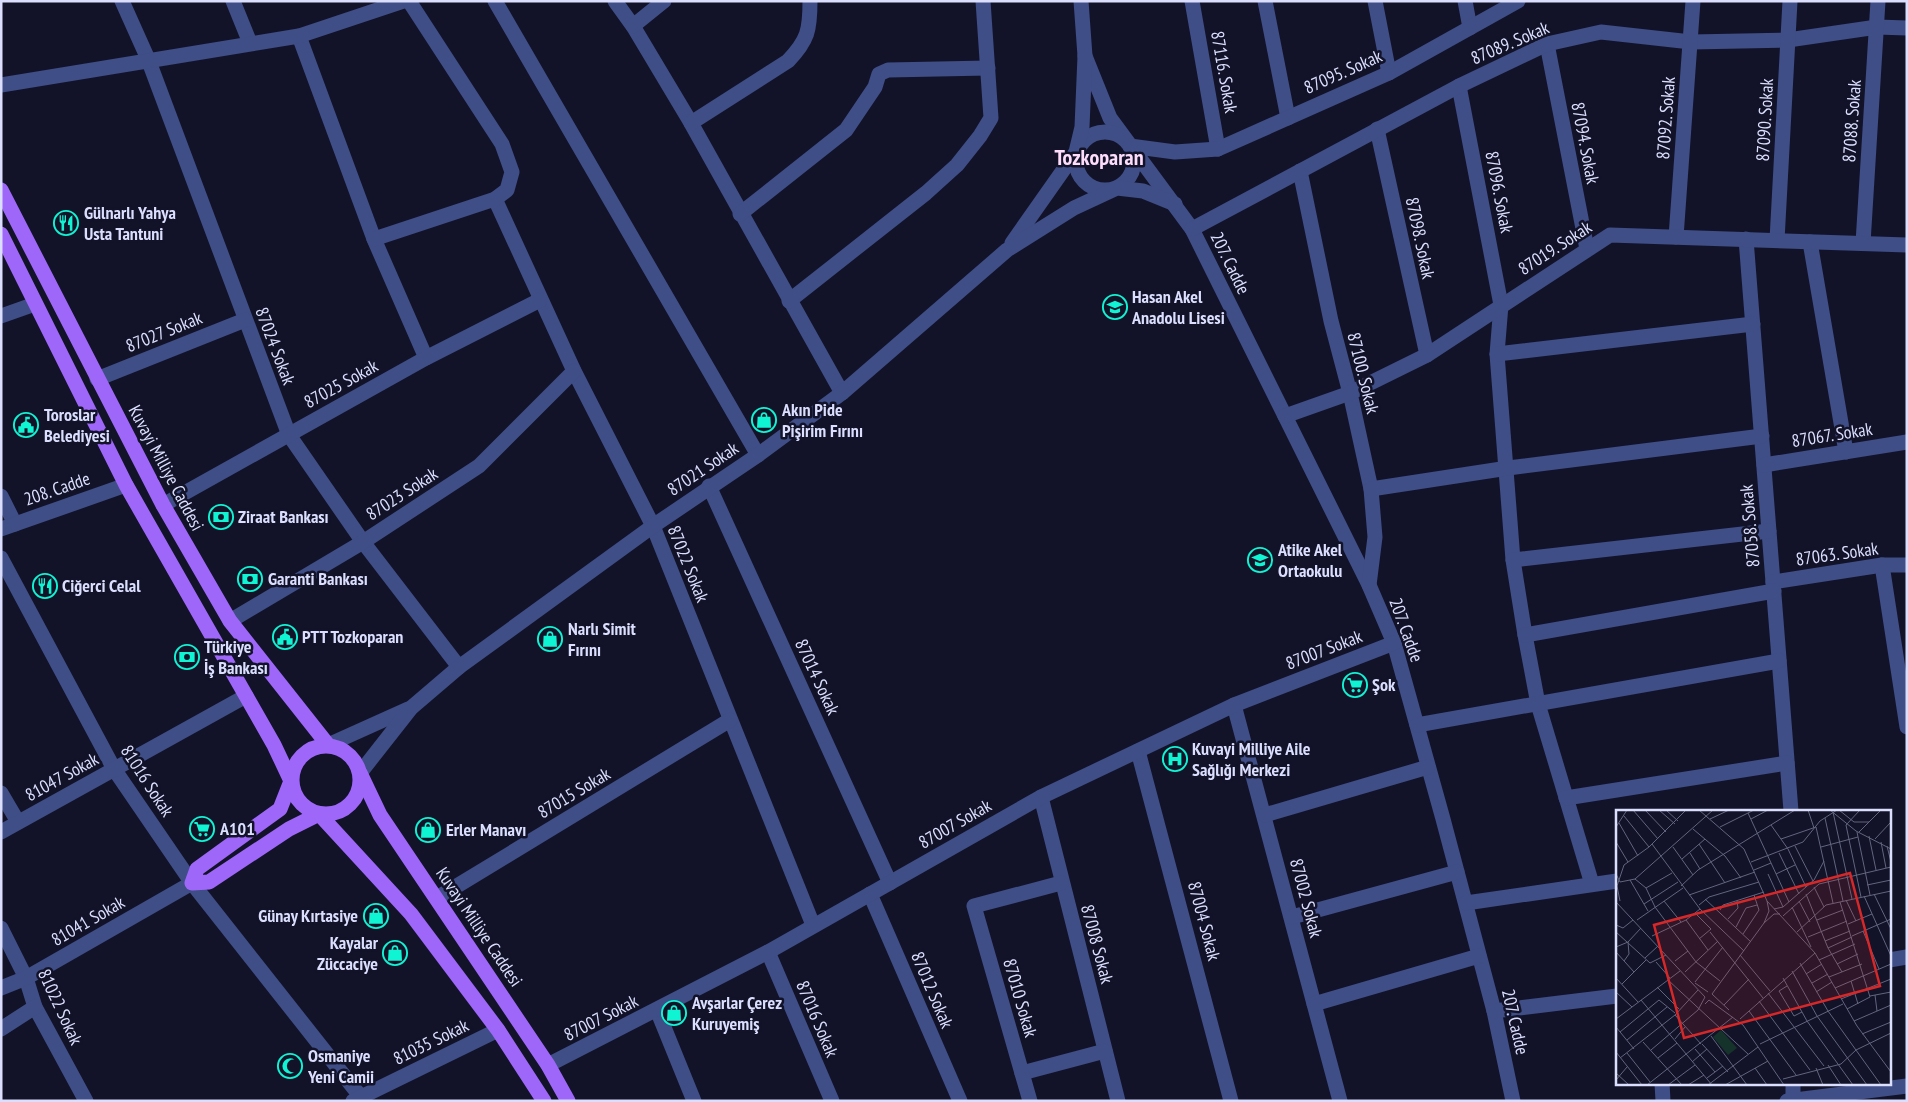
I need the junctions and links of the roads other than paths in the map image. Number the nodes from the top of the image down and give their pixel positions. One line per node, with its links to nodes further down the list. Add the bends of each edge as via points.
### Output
1 (122, 1): 29 (street, 87024 Sokak)
2 (233, 1): 26 (street)
3 (404, 1): 23 (street)
4 (409, 1): 43 (street, via 502,144 512,172 507,190)
5 (495, 1): 76 (street)
6 (615, 1): 19 (street)
7 (664, 1): 19 (street)
8 (810, 1): 35 (street, via 810,28 801,47 788,61)
9 (983, 1): 30 (street)
10 (1081, 1): 28 (street)
11 (1192, 1): 38 (street, 87116. Sokak)
12 (1265, 1): 34 (street)
13 (1374, 1): 31 (street)
14 (1465, 1): 21 (street)
15 (1518, 1): 21 (street, 87095. Sokak)
16 (1693, 1): 25 (street, 87092. Sokak)
17 (1790, 1): 24 (street, 87090. Sokak)
18 (1878, 1): 20 (street, 87088. Sokak)
19 (633, 26): 35 (street)
20 (1877, 27): 22 (street, 87089. Sokak); 24 (street, 87089. Sokak); 53 (street, 87088. Sokak)
21 (1470, 28): 31 (street, 87095. Sokak)
22 (1907, 28)
23 (298, 36): 26 (street); 49 (street)
24 (1788, 40): 25 (street, 87089. Sokak); 51 (street, 87090. Sokak)
25 (1691, 42): 27 (street, 87089. Sokak, via 1601,32); 48 (street, 87092. Sokak)
26 (250, 43): 29 (street)
27 (1547, 44): 33 (street, 87089. Sokak); 55 (street, 87094. Sokak)
28 (1085, 56): 37 (street, 207. Cadde, via 1110,118); 39 (street, via 1082,127)
29 (148, 59): 32 (street); 62 (street, 87024 Sokak)
30 (988, 68): 45 (street, via 888,70 879,74 875,87 846,130); 58 (street, via 991,118 957,165)
31 (1388, 73): 34 (street, 87095. Sokak)
32 (1, 85)
33 (1459, 86): 36 (street, 87089. Sokak); 60 (street, 87096. Sokak)
34 (1288, 118): 38 (street, 87095. Sokak)
35 (691, 123): 45 (street)
36 (1377, 129): 40 (street, 87089. Sokak); 65 (street, 87098. Sokak)
37 (1130, 146): 38 (street, 87095. Sokak, via 1175,152); 39 (street, via 1116,133 1096,132 1081,143); 41 (street, via 1134,165 1132,174); 44 (street, 207. Cadde)
38 (1218, 149)
39 (1076, 152): 41 (street, via 1075,161 1082,179 1098,190); 56 (street)
40 (1300, 171): 46 (street, 87089. Sokak); 70 (street, 87100. Sokak, via 1331,321)
41 (1117, 188): 44 (street, via 1144,191); 56 (street, via 1074,208)
42 (1, 190): 68 (main road, Kuvayi Milliye Caddesi)
43 (495, 199): 49 (street); 57 (street, 87022 Sokak)
44 (1176, 205): 46 (street, 207. Cadde)
45 (740, 214): 58 (street)
46 (1192, 229): 71 (street, 207. Cadde)
47 (1, 234): 59 (main road)
48 (1676, 237): 50 (street, 87019. Sokak); 55 (street, 87019. Sokak, via 1610,235)
49 (374, 239): 66 (street)
50 (1746, 239): 51 (street, 87019. Sokak); 63 (street, 87058. Sokak)
51 (1776, 240): 52 (street, 87019. Sokak)
52 (1810, 242): 53 (street, 87019. Sokak); 75 (street)
53 (1863, 243): 54 (street, 87019. Sokak)
54 (1907, 245)
55 (1588, 249): 60 (street, 87019. Sokak)
56 (1007, 250): 69 (street, 87021 Sokak)
57 (540, 300): 66 (street, 87025 Sokak); 67 (street, 87022 Sokak)
58 (789, 300): 69 (street)
59 (35, 304): 61 (street); 79 (main road)
60 (1502, 305): 64 (street, 87096. Sokak); 65 (street, 87019. Sokak)
61 (1, 316)
62 (245, 320): 68 (street, 87027 Sokak); 72 (street, 87024 Sokak)
63 (1753, 324): 64 (street); 73 (street, 87058. Sokak)
64 (1497, 354): 78 (street, 87096. Sokak)
65 (1427, 355): 70 (street, 87019. Sokak)
66 (426, 358): 72 (street, 87025 Sokak)
67 (574, 372): 85 (street, 87022 Sokak); 87 (street, 87023 Sokak, via 479,466)
68 (97, 379): 83 (main road, Kuvayi Milliye Caddesi)
69 (842, 393): 76 (street, 87021 Sokak)
70 (1350, 393): 71 (street, 87019. Sokak); 81 (street, 87100. Sokak)
71 (1285, 416): 92 (street, 207. Cadde)
72 (289, 435): 83 (street, 87025 Sokak); 87 (street, 87024 Sokak)
73 (1762, 436): 77 (street, 87058. Sokak); 78 (street)
74 (1907, 442): 75 (street, 87067. Sokak)
75 (1846, 452): 77 (street, 87067. Sokak)
76 (758, 455): 80 (street, 87021 Sokak)
77 (1764, 465): 86 (street, 87058. Sokak)
78 (1508, 468): 81 (street); 89 (street, 87096. Sokak)
79 (126, 485): 84 (street, 208. Cadde); 99 (main road)
80 (709, 486): 85 (street, 87021 Sokak); 124 (street, 87014 Sokak)
81 (1371, 489): 92 (street, 87100. Sokak, via 1375,537)
82 (1, 496): 84 (street)
83 (163, 505): 94 (main road, Kuvayi Milliye Caddesi)
84 (8, 526)
85 (653, 526): 98 (street, 87021 Sokak); 103 (street, 87022 Sokak)
86 (1769, 531): 89 (street); 93 (street, 87058. Sokak)
87 (363, 542): 94 (street, 87023 Sokak); 98 (street, 87024 Sokak)
88 (1, 558): 110 (street, 81016 Sokak)
89 (1513, 560): 95 (street, 87096. Sokak)
90 (1882, 565): 91 (street, 87063. Sokak); 93 (street, 87063. Sokak); 105 (street)
91 (1907, 565)
92 (1369, 585): 96 (street, 207. Cadde)
93 (1774, 586): 95 (street, 87063. Sokak); 97 (street, 87058. Sokak)
94 (230, 621): 106 (main road, Kuvayi Milliye Caddesi)
95 (1525, 634): 100 (street, 87096. Sokak)
96 (1394, 643): 101 (street, 87007 Sokak); 104 (street, 207. Cadde)
97 (1779, 661): 100 (street); 108 (street, 87058. Sokak)
98 (459, 667): 102 (street, 87021 Sokak)
99 (246, 696): 110 (street, 81047 Sokak); 112 (main road)
100 (1538, 704): 104 (street); 115 (street, 87096. Sokak)
101 (1234, 705): 107 (street, 87007 Sokak); 118 (street, 87002 Sokak)
102 (412, 708): 106 (street, 87021 Sokak); 111 (street, 87021 Sokak)
103 (730, 720): 128 (street, 87015 Sokak); 131 (street, 87022 Sokak)
104 (1416, 725): 109 (street, 207. Cadde)
105 (1907, 727)
106 (328, 745): 111 (main road, via 348,754); 112 (main road, via 316,747 302,756 293,770)
107 (1138, 751): 114 (street, 87007 Sokak); 162 (street, 87004 Sokak)
108 (1787, 763): 115 (street); 116 (street, 87058. Sokak)
109 (1428, 767): 118 (street); 121 (street, 207. Cadde)
110 (114, 769): 119 (street, 81047 Sokak); 123 (street, 81016 Sokak)
111 (360, 773): 117 (main road, via 361,784 351,804 342,811); 128 (main road, Kuvayi Milliye Caddesi, via 380,815)
112 (291, 782): 117 (main road, via 300,802); 123 (main road, via 280,809 197,869)
113 (1, 793): 119 (street)
114 (1041, 797): 124 (street, 87007 Sokak); 125 (street, 87008 Sokak)
115 (1566, 798): 126 (street, 87096. Sokak)
116 (1791, 810)
117 (319, 814): 123 (main road, via 289,829 209,882); 145 (main road, via 411,914)
118 (1265, 815): 130 (street, 87002 Sokak)
119 (18, 822): 120 (street, 81047 Sokak)
120 (1, 832)
121 (1457, 872): 129 (street, 207. Cadde); 130 (street)
122 (1616, 881): 126 (street)
123 (192, 883): 137 (street, 81041 Sokak); 152 (street, 81016 Sokak)
124 (890, 883): 127 (street, 87007 Sokak)
125 (1061, 883): 146 (street, 87008 Sokak); 148 (street, 87010 Sokak, via 974,906)
126 (1592, 884): 129 (street)
127 (870, 894): 131 (street, 87007 Sokak); 159 (street, 87012 Sokak)
128 (437, 898): 147 (main road, Kuvayi Milliye Caddesi)
129 (1466, 903): 134 (street, 207. Cadde)
130 (1292, 917): 140 (street, 87002 Sokak)
131 (814, 925): 133 (street, 87007 Sokak)
132 (1, 928): 137 (street, 81022 Sokak)
133 (768, 952): 142 (street, 87007 Sokak); 158 (street, 87016 Sokak)
134 (1479, 956): 140 (street); 143 (street, 207. Cadde)
135 (1907, 957): 136 (street)
136 (1890, 960)
137 (26, 978): 138 (street, 81041 Sokak); 141 (street, 81022 Sokak)
138 (1, 988)
139 (1616, 996): 143 (street)
140 (1314, 1004): 163 (street, 87002 Sokak)
141 (35, 1007): 144 (street); 154 (street, 81022 Sokak)
142 (657, 1010): 147 (street, 87007 Sokak); 157 (street)
143 (1494, 1011): 164 (street, 207. Cadde)
144 (1, 1029)
145 (498, 1030): 152 (street, 81035 Sokak); 155 (main road)
146 (1106, 1051): 148 (street); 161 (street, 87008 Sokak)
147 (548, 1065): 156 (main road, Kuvayi Milliye Caddesi)
148 (1022, 1073): 160 (street, 87010 Sokak)
149 (1662, 1084): 165 (street)
150 (1793, 1084): 153 (street)
151 (1907, 1086): 153 (street)
152 (360, 1099)
153 (1793, 1100): 166 (street)
154 (86, 1101)
155 (544, 1101)
156 (568, 1101)
157 (694, 1101)
158 (832, 1101)
159 (960, 1101)
160 (1030, 1101)
161 (1118, 1101)
162 (1231, 1101)
163 (1340, 1101)
164 (1513, 1101)
165 (1663, 1101)
166 (1787, 1101)

